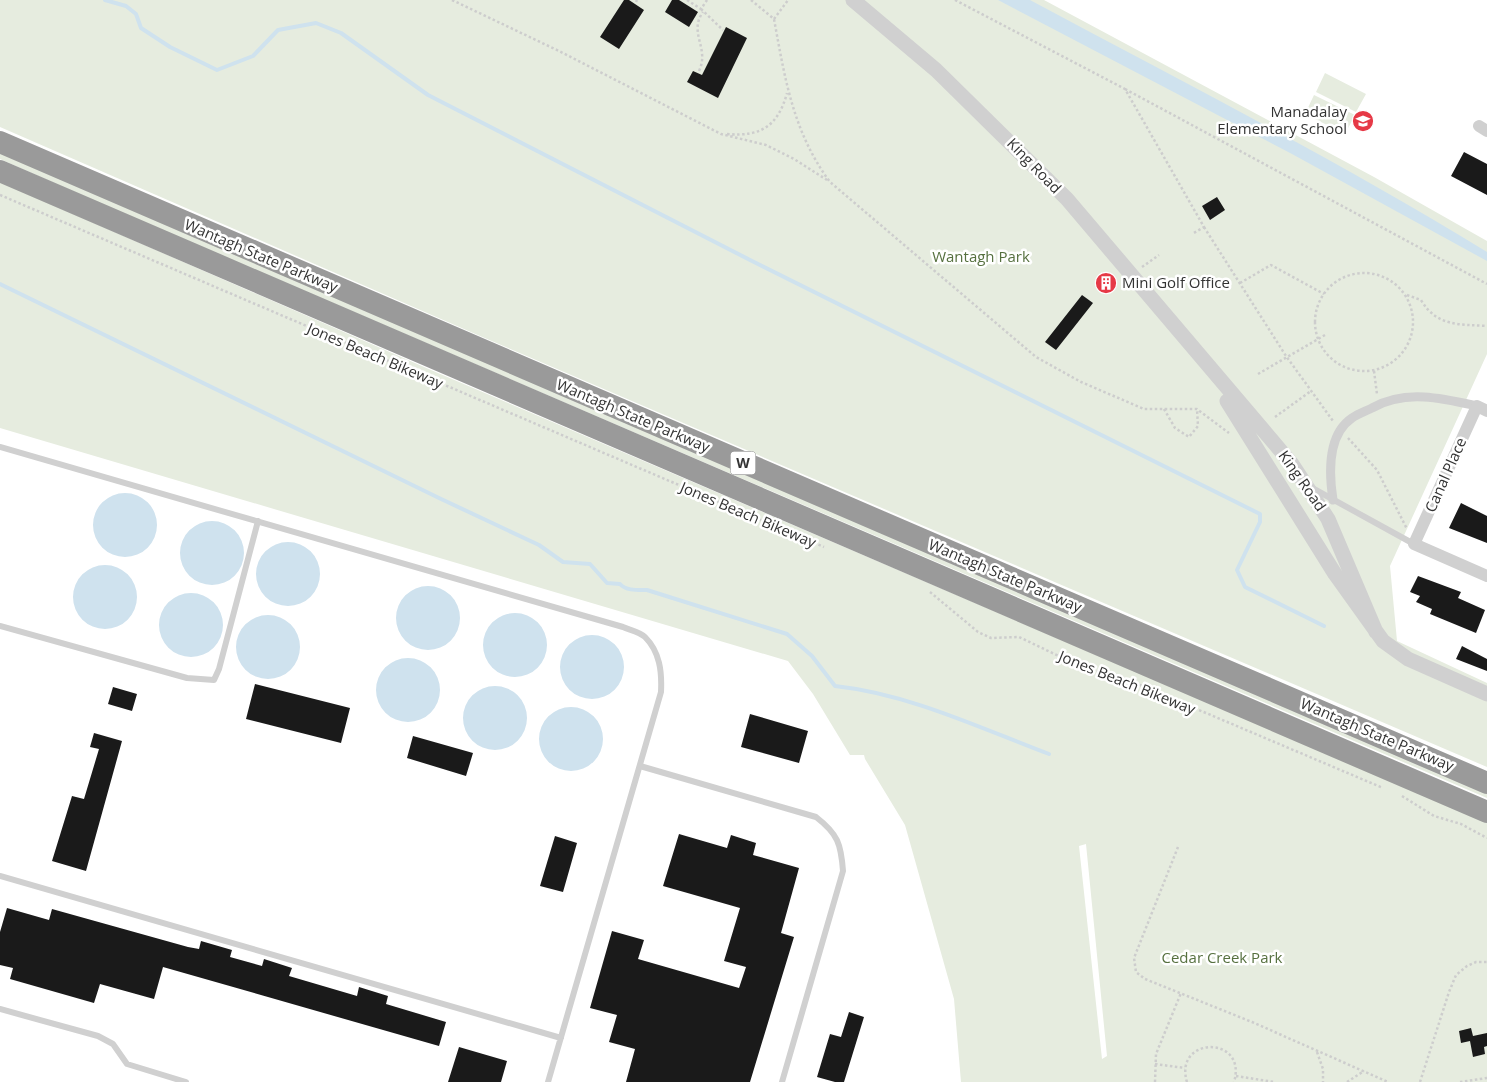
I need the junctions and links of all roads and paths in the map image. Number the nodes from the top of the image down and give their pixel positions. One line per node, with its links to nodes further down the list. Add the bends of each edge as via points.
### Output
1 (452, 0): 14 (path)
2 (687, 0): 8 (path)
3 (707, 0): 8 (path)
4 (751, 0): 9 (path)
5 (788, 0): 9 (path)
6 (852, 0): 30 (street, King Road, via 936,70 1053,185)
7 (955, 0): 12 (path)
8 (702, 10): 10 (path); 11 (path, via 697,29 704,58)
9 (774, 18): 13 (path)
10 (722, 30)
11 (699, 71)
12 (1125, 89): 19 (path); 24 (path)
13 (787, 92): 14 (path, via 782,110 771,124 759,132 746,136); 17 (path, via 814,160)
14 (721, 134): 17 (path, via 766,145)
15 (0, 142): 54 (highway, Wantagh State Parkway / W)
16 (0, 171): 57 (highway, Wantagh State Parkway / W)
17 (830, 182): 36 (path, via 1036,357 1080,382 1144,409)
18 (0, 195): 47 (path, Jones Beach Bikeway)
19 (1204, 227): 20 (path); 23 (path)
20 (1192, 234)
21 (1160, 255): 22 (path)
22 (1137, 270)
23 (1240, 283): 25 (path, via 1271,265); 31 (path)
24 (1487, 284)
25 (1324, 294): 26 (path, via 1335,282 1365,272 1381,275); 29 (path, via 1314,323)
26 (1406, 295): 27 (path, via 1420,300 1426,310 1447,324); 32 (path, via 1414,326 1410,341 1402,355)
27 (1487, 326)
28 (1325, 335): 29 (path)
29 (1317, 339): 31 (path); 32 (path, via 1334,362 1353,370)
30 (1195, 351): 43 (street, King Road); 51 (street, King Road, via 1335,574)
31 (1286, 356): 33 (path); 34 (path)
32 (1374, 371): 35 (path)
33 (1258, 374)
34 (1311, 391): 39 (path); 40 (path)
35 (1379, 404): 38 (street, via 1424,397); 40 (street, via 1351,418)
36 (1164, 409): 37 (path); 37 (path, via 1175,428 1189,437 1198,426)
37 (1197, 409): 41 (path)
38 (1482, 409): 46 (street, Canal Place)
39 (1275, 417)
40 (1340, 430): 44 (street, via 1330,472); 46 (path, via 1377,470)
41 (1236, 438)
42 (0, 447): 45 (lane)
43 (1306, 484): 44 (lane); 51 (street, King Road, via 1332,527)
44 (1333, 500): 46 (lane)
45 (258, 521): 50 (lane, via 214,680 188,678); 53 (lane, via 614,624 644,636 662,670 661,692)
46 (1414, 544): 48 (street)
47 (831, 550)
48 (1487, 576)
49 (922, 588): 55 (path, Jones Beach Bikeway, via 978,632 992,638 1019,637 1088,670 1114,674)
50 (0, 626)
51 (1376, 632): 52 (street, King Road, via 1390,648 1408,660)
52 (1487, 694)
53 (640, 766): 64 (lane); 75 (lane, via 816,817 833,830 839,843 843,871)
54 (1487, 783)
55 (1390, 791)
56 (1399, 794): 58 (path, via 1434,816 1461,824)
57 (1487, 812)
58 (1487, 838)
59 (1178, 847): 62 (path, via 1134,958 1136,972 1145,979)
60 (0, 876): 64 (lane)
61 (1487, 962): 83 (path, via 1466,966 1456,975)
62 (1181, 994): 65 (path); 66 (path, via 1156,1054)
63 (0, 1009): 69 (lane, via 98,1036 113,1044 127,1064)
64 (561, 1038): 74 (lane)
65 (1317, 1052): 68 (path); 80 (path, via 1323,1068)
66 (1156, 1064): 67 (path); 76 (path)
67 (1185, 1068): 70 (path, via 1194,1052 1201,1048 1219,1048 1232,1059); 77 (path)
68 (1364, 1071): 81 (path); 82 (path)
69 (158, 1074): 72 (lane); 73 (lane)
70 (1236, 1076): 78 (path); 79 (path)
71 (1487, 1078): 84 (path)
72 (155, 1082)
73 (186, 1082)
74 (548, 1082)
75 (782, 1082)
76 (1155, 1082)
77 (1187, 1082)
78 (1234, 1082)
79 (1274, 1082)
80 (1323, 1082)
81 (1347, 1082)
82 (1388, 1082)
83 (1420, 1082)
84 (1460, 1082)

